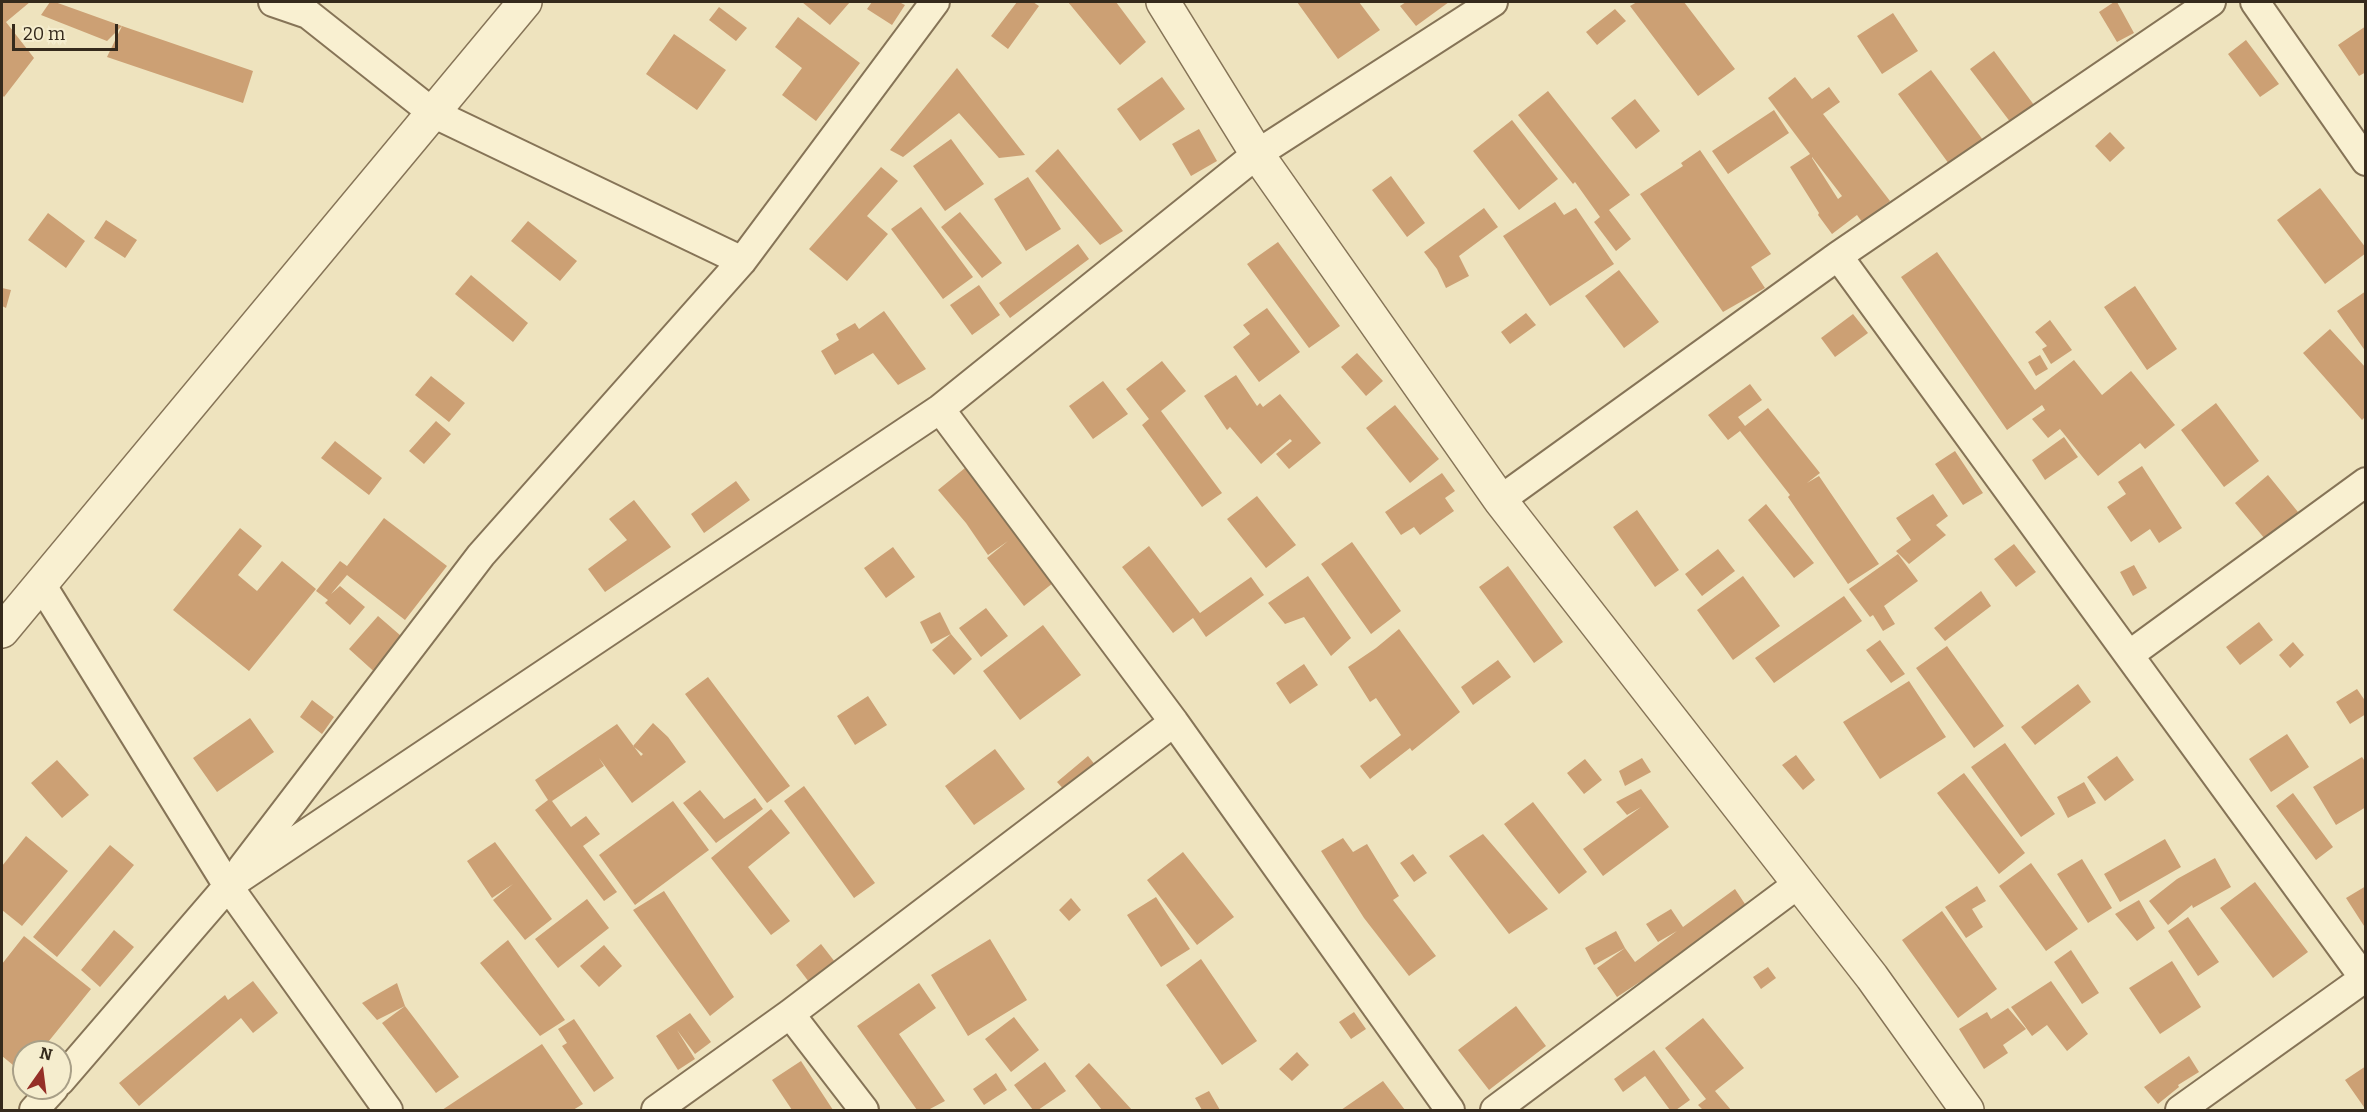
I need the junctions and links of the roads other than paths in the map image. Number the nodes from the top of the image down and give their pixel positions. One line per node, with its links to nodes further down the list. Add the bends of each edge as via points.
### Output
1 (273, 2): 8 (street, via 308,14)
2 (525, 2): 8 (street)
3 (935, 2): 12 (street)
4 (1163, 2): 9 (street)
5 (1493, 2): 9 (street)
6 (2211, 2): 11 (street)
7 (2255, 2): 10 (street)
8 (433, 113): 12 (street); 16 (street)
9 (1257, 154): 13 (street); 15 (street)
10 (2366, 161)
11 (1838, 256): 15 (street); 18 (street)
12 (742, 261): 21 (street, via 482,555)
13 (940, 409): 19 (street); 21 (street)
14 (2366, 482): 18 (street)
15 (1500, 500): 20 (street)
16 (41, 584): 17 (street); 21 (street)
17 (2, 631)
18 (2129, 655): 22 (street)
19 (1174, 722): 23 (street); 28 (street)
20 (1798, 884): 29 (street); 30 (street, via 1872,977)
21 (228, 886): 24 (street); 25 (street)
22 (2365, 978): 31 (street)
23 (790, 1014): 26 (street); 27 (street)
24 (72, 1067)
25 (388, 1110)
26 (656, 1110)
27 (864, 1110)
28 (1450, 1110)
29 (1495, 1110)
30 (1966, 1110)
31 (2180, 1110)

